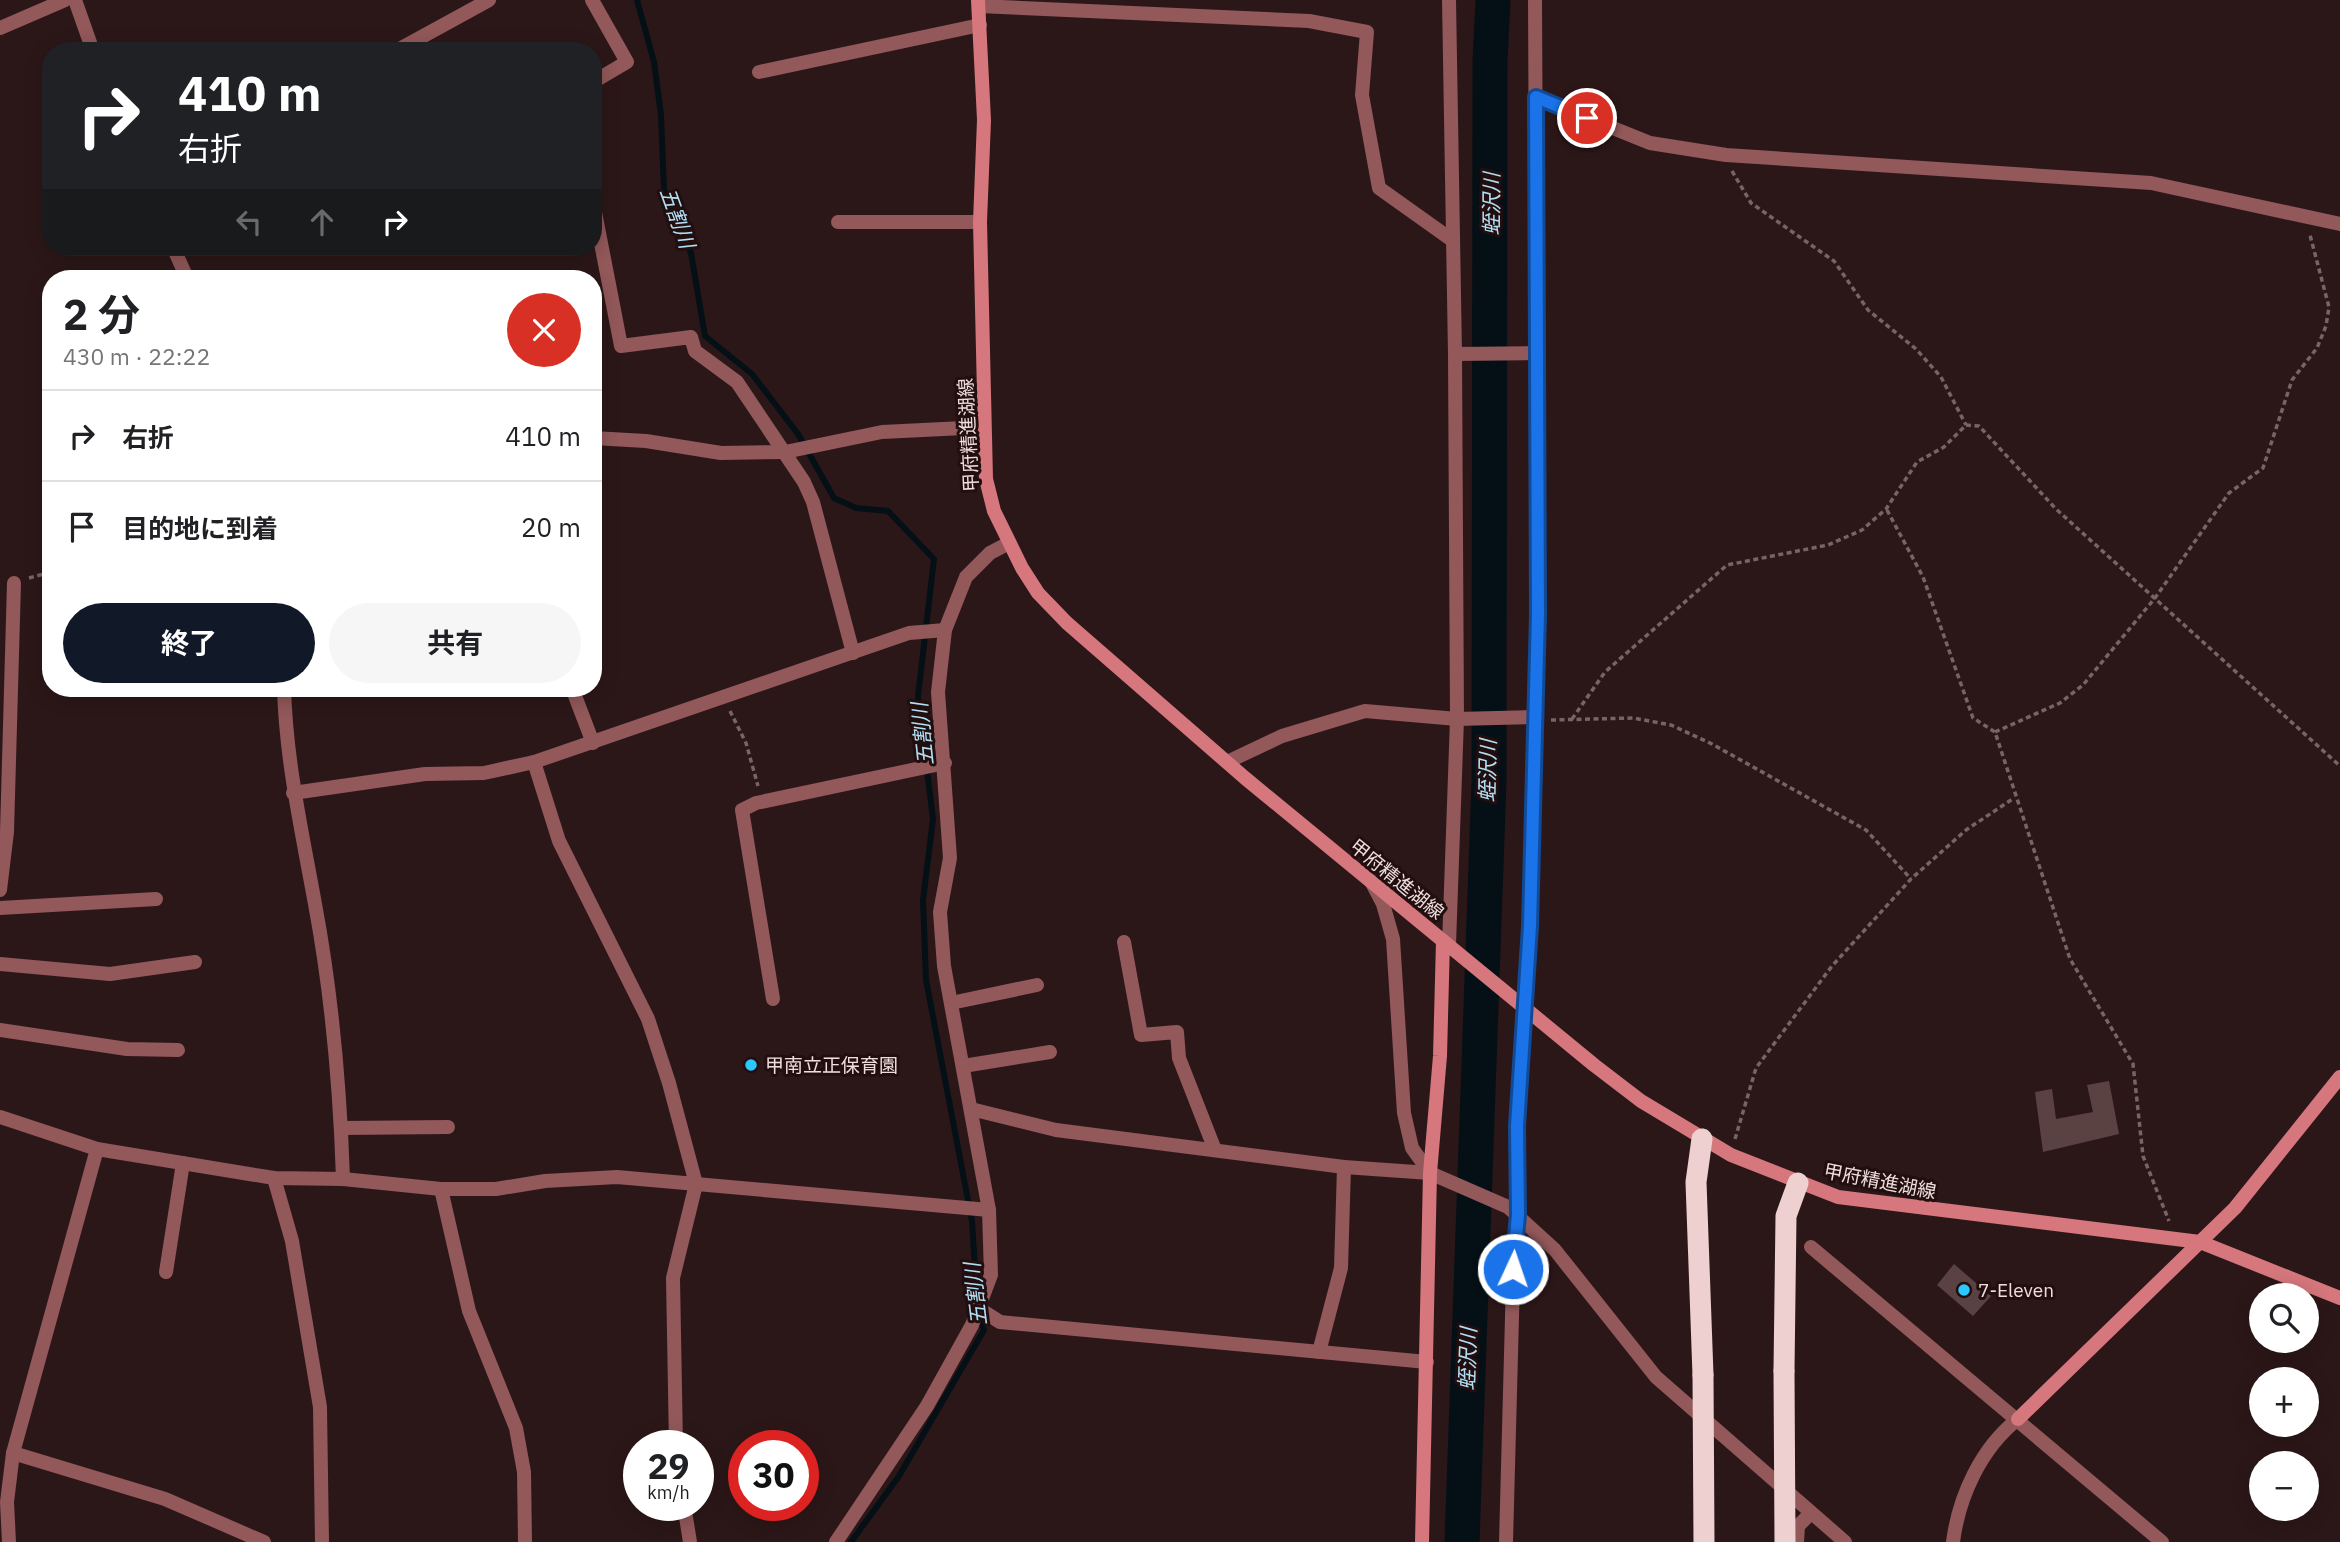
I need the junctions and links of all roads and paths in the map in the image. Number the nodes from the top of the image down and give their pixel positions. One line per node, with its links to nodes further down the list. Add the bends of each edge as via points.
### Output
1 (65, 0): 9 (street)
2 (75, 0): 10 (street)
3 (489, 0): 11 (street)
4 (592, 0): 13 (street, via 627,62)
5 (1448, 0): 20 (street)
6 (1535, 0): 14 (street)
7 (978, 3): 8 (main road, 甲府精進湖線); 20 (street, via 1309,21 1367,32 1362,95 1379,188)
8 (981, 25): 12 (street); 18 (main road, 甲府精進湖線)
9 (0, 28)
10 (90, 42)
11 (412, 42)
12 (759, 72)
13 (602, 77)
14 (1536, 97): 15 (street, via 1650,143); 22 (street)
15 (1726, 155): 16 (street, via 2151,183); 24 (path, via 1735,181 1751,203 1834,261 1868,310 1916,349 1941,377)
16 (2305, 216): 19 (street); 31 (path, via 2329,307 2326,326 2292,380 2263,468 2229,493)
17 (838, 222): 18 (street)
18 (980, 222): 25 (main road, 甲府精進湖線)
19 (2340, 224)
20 (1452, 240): 23 (street)
21 (602, 248): 27 (street, via 621,346 691,337 695,351 737,382)
22 (1537, 353): 23 (street); 37 (street)
23 (1460, 354): 38 (street)
24 (1966, 425): 28 (path, via 1944,447 1917,462); 31 (path, via 1979,426 2056,509)
25 (984, 427): 27 (street, via 882,432); 29 (main road, 甲府精進湖線, via 986,479)
26 (602, 439): 27 (street, via 722,453)
27 (785, 452): 33 (street, via 813,502)
28 (1886, 509): 39 (path, via 1862,530 1828,545 1727,565 1605,673); 40 (path, via 1923,578 1973,718)
29 (1009, 543): 32 (street, via 990,553 966,577); 43 (main road, 甲府精進湖線, via 1038,593 1067,623)
30 (13, 583): 51 (street, via 7,832)
31 (2155, 598): 40 (path, via 2083,685 2060,703); 45 (path)
32 (945, 630): 33 (street, via 909,633); 44 (street, via 938,692)
33 (853, 653): 36 (street)
34 (285, 697): 46 (street)
35 (575, 697): 41 (street)
36 (723, 697): 41 (street); 48 (path, via 746,743)
37 (1530, 717): 38 (street); 39 (path); 61 (street)
38 (1460, 719): 43 (street, via 1365,711 1282,736); 55 (street)
39 (1572, 719): 49 (path, via 1633,718 1671,725 1712,744 1866,830)
40 (1995, 732): 47 (path)
41 (593, 743): 42 (street)
42 (534, 762): 46 (street, via 484,774 425,774); 81 (street, via 559,841 648,1019)
43 (1227, 762): 50 (main road, 甲府精進湖線)
44 (945, 763): 48 (street); 60 (street, via 950,858 940,912)
45 (2340, 766)
46 (293, 793): 70 (street, via 323,956)
47 (2015, 798): 49 (path, via 1966,830); 85 (path, via 2070,959 2133,1064 2143,1156)
48 (761, 802): 59 (street, via 742,810)
49 (1911, 878): 74 (path, via 1832,966 1756,1068)
50 (1372, 883): 55 (main road, 甲府精進湖線); 77 (street, via 1393,939 1404,1113 1412,1148)
51 (0, 890)
52 (156, 899): 53 (street)
53 (0, 908)
54 (1124, 942): 73 (street, via 1141,1035 1177,1032 1180,1058)
55 (1449, 945): 61 (main road, 甲府精進湖線); 77 (main road)
56 (195, 962): 57 (street, via 110,974)
57 (0, 964)
58 (1037, 985): 60 (street)
59 (773, 999)
60 (951, 1003): 65 (street)
61 (1521, 1005): 71 (main road, 甲府精進湖線, via 1641,1101); 84 (street)
62 (0, 1030): 63 (street, via 127,1049)
63 (178, 1049)
64 (1050, 1052): 65 (street)
65 (963, 1066): 67 (street)
66 (2340, 1077): 86 (main road, via 2235,1208)
67 (971, 1109): 73 (street, via 1056,1130); 83 (street)
68 (0, 1116): 72 (street)
69 (448, 1127): 70 (street)
70 (342, 1128): 79 (street)
71 (1702, 1139): 74 (main road, 甲府精進湖線); 107 (highway, bridge, via 1696,1181)
72 (97, 1149): 75 (street); 95 (street)
73 (1215, 1150): 76 (street)
74 (1731, 1155): 80 (main road, 甲府精進湖線)
75 (183, 1163): 78 (street); 88 (street)
76 (1345, 1167): 77 (street); 91 (street, via 1341,1268)
77 (1436, 1176): 84 (street); 92 (main road)
78 (274, 1178): 79 (street); 101 (street, via 292,1241 320,1407)
79 (343, 1179): 82 (street)
80 (1798, 1183): 85 (main road, 甲府精進湖線, via 1838,1197 1894,1206); 108 (highway, bridge, via 1786,1216)
81 (696, 1184): 82 (street, via 617,1177); 83 (street); 94 (street, via 673,1278)
82 (441, 1189): 102 (street, via 469,1311 516,1428 524,1472)
83 (989, 1210): 90 (street, via 991,1275)
84 (1513, 1211): 97 (street, via 1555,1250 1656,1377); 106 (street)
85 (2177, 1240): 86 (main road, 甲府精進湖線)
86 (2200, 1242): 89 (main road, 甲府精進湖線); 93 (main road)
87 (1811, 1247): 93 (street)
88 (166, 1272)
89 (2340, 1298)
90 (978, 1308): 91 (street, via 1000,1322); 104 (street, via 927,1406)
91 (1319, 1352): 92 (street)
92 (1427, 1362): 105 (main road)
93 (2018, 1419): 111 (street, via 2004,1430 1966,1485); 112 (street)
94 (676, 1430)
95 (13, 1453): 96 (street); 100 (street, via 165,1499)
96 (5, 1469): 99 (street)
97 (1811, 1513): 109 (street, via 1798,1526); 110 (street)
98 (687, 1521): 103 (street)
99 (9, 1542)
100 (264, 1542)
101 (322, 1542)
102 (525, 1542)
103 (690, 1542)
104 (836, 1542)
105 (1422, 1542)
106 (1506, 1542)
107 (1704, 1542)
108 (1785, 1542)
109 (1797, 1542)
110 (1845, 1542)
111 (1953, 1542)
112 (2162, 1542)

